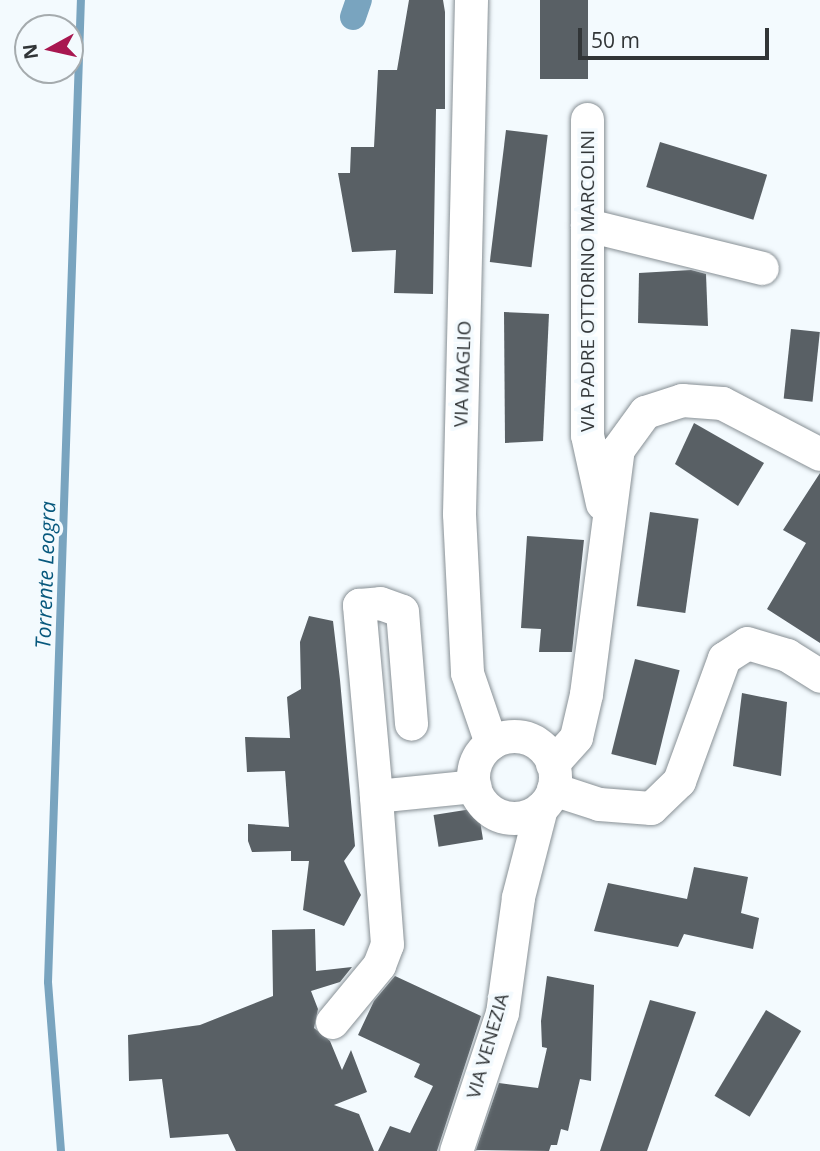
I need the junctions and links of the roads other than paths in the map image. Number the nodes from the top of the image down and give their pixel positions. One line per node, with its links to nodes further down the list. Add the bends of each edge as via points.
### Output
1 (471, 0): 9 (street, VIA MAGLIO, via 459,514 467,673)
2 (587, 119): 3 (street, VIA PADRE OTTORINO MARCOLINI)
3 (587, 225): 4 (street); 6 (street, VIA PADRE OTTORINO MARCOLINI, via 587,435)
4 (762, 268)
5 (820, 454): 6 (street, via 722,403 682,400 645,412 618,449)
6 (606, 525): 11 (street, via 586,694 576,737)
7 (820, 676): 11 (street, via 787,654 747,643 724,658 679,781 651,808 599,804)
8 (411, 724): 12 (street, via 402,611 380,603 359,605)
9 (491, 743): 10 (street, via 476,762); 11 (street, via 527,738)
10 (474, 786): 12 (street); 13 (street, via 479,799)
11 (549, 787): 13 (street, via 522,817); 14 (street, VIA VENEZIA)
12 (376, 796): 15 (street, via 387,944 379,965)
13 (500, 816): 14 (street, VIA VENEZIA)
14 (518, 897): 16 (street, VIA VENEZIA, via 502,1013)
15 (332, 1022)
16 (456, 1151)

